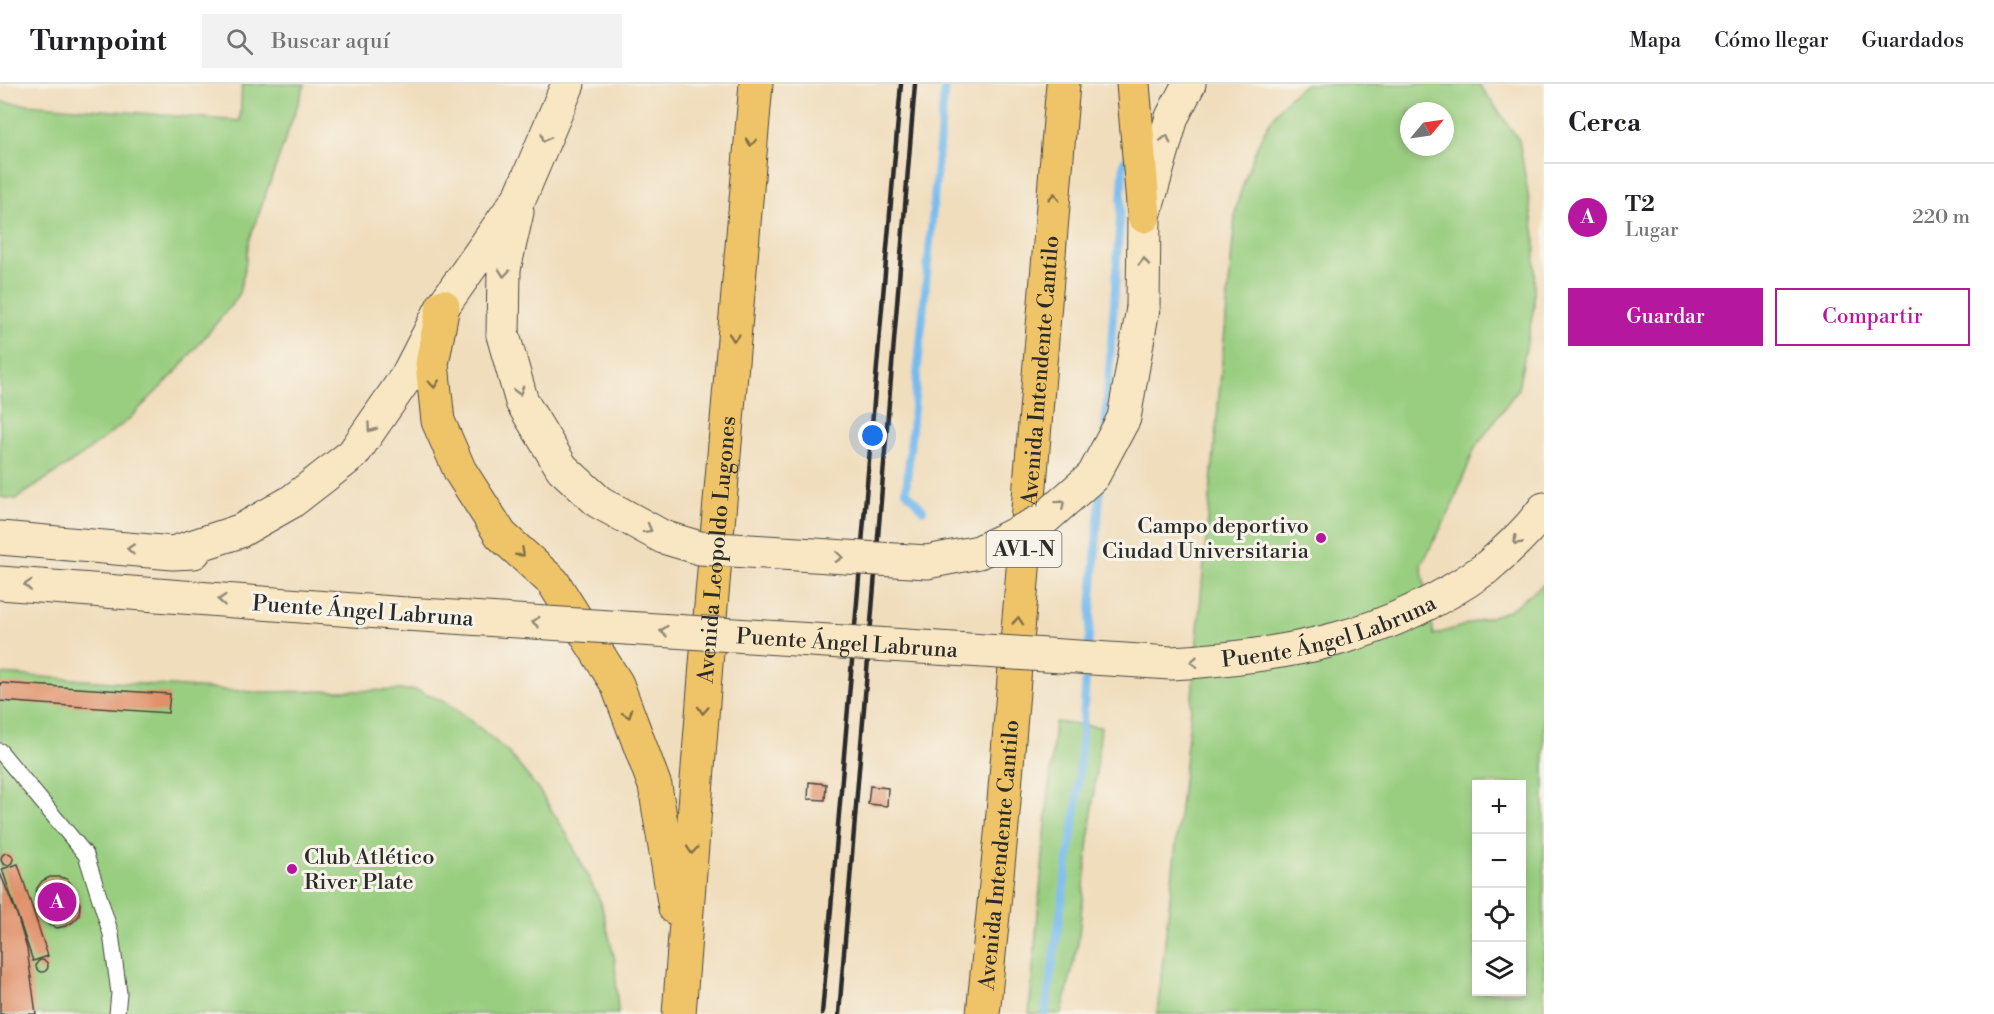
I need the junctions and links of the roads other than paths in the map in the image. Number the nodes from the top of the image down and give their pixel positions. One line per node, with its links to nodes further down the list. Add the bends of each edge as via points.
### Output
1 (568, 84): 6 (main road, one-way to 6)
2 (756, 84): 15 (highway, Avenida Leopoldo Lugones, one-way to 15)
3 (1063, 84): 18 (highway, Avenida Intendente Cantilo / AV1-N, one-way to 3)
4 (1133, 84): 7 (highway)
5 (1189, 84): 7 (main road, one-way to 5, via 1172,117)
6 (521, 195): 7 (main road, one-way to 7, bridge, via 504,269 503,335 522,402 562,468 599,502 663,537 700,548 927,562 978,552 1044,520 1093,476 1124,418 1143,308); 8 (main road)
7 (1144, 216)
8 (443, 306): 12 (main road, one-way to 12, via 407,376 353,454 291,502 240,531); 15 (highway, one-way to 15, via 432,364 438,421 460,471 501,535 553,582 617,684 656,786)
9 (1544, 509): 13 (main road, Puente Ángel Labruna, one-way to 13, bridge, via 1523,535 1485,569 1432,602 1387,623 1340,639 1270,654 1171,663 406,614)
10 (0, 538): 12 (main road, one-way to 10)
11 (232, 552): 12 (main road)
12 (173, 553)
13 (0, 583)
14 (0, 751): 16 (lane, via 86,855 111,934 119,993)
15 (683, 963): 17 (highway, Avenida Leopoldo Lugones)
16 (117, 1014)
17 (680, 1014)
18 (983, 1014)

